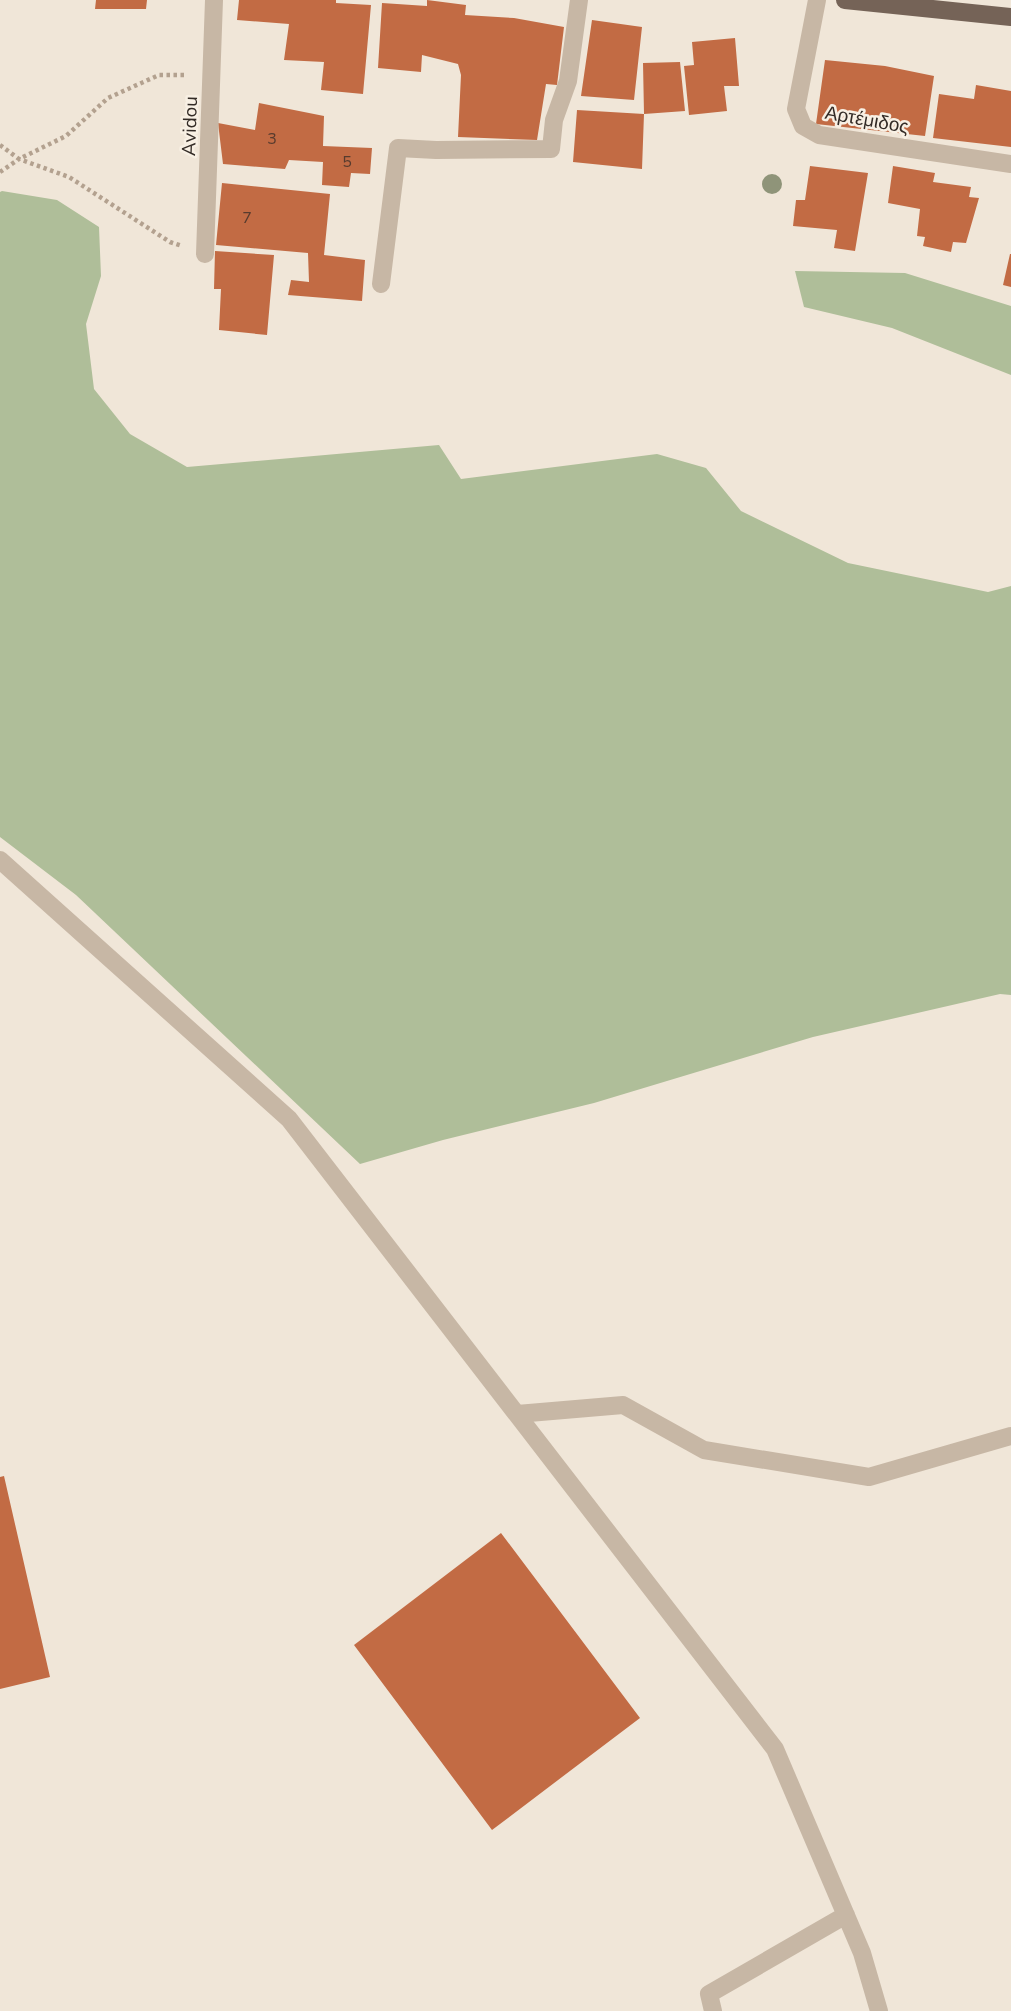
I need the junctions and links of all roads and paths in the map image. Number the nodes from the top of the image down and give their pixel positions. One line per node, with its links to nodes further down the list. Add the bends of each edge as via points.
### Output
1 (214, 0): 6 (street, Avidou)
2 (579, 0): 12 (street, via 568,80 554,121 551,149 398,148)
3 (817, 0): 9 (street, Αρτέμιδος, via 796,109 803,126 819,135)
4 (845, 0): 5 (main road)
5 (1011, 17)
6 (212, 78): 8 (path, via 159,75 108,98 66,136); 11 (street, Avidou)
7 (0, 145): 8 (path)
8 (19, 159): 10 (path); 11 (path, via 69,177 170,242)
9 (1011, 164)
10 (0, 172)
11 (205, 254)
12 (381, 284)
13 (0, 860): 14 (street, via 289,1119)
14 (517, 1414): 15 (street, via 623,1405 704,1450 869,1477); 16 (street, via 775,1749)
15 (1011, 1436)
16 (846, 1915): 17 (street, via 709,1994); 18 (street)
17 (712, 2011)
18 (879, 2011)

